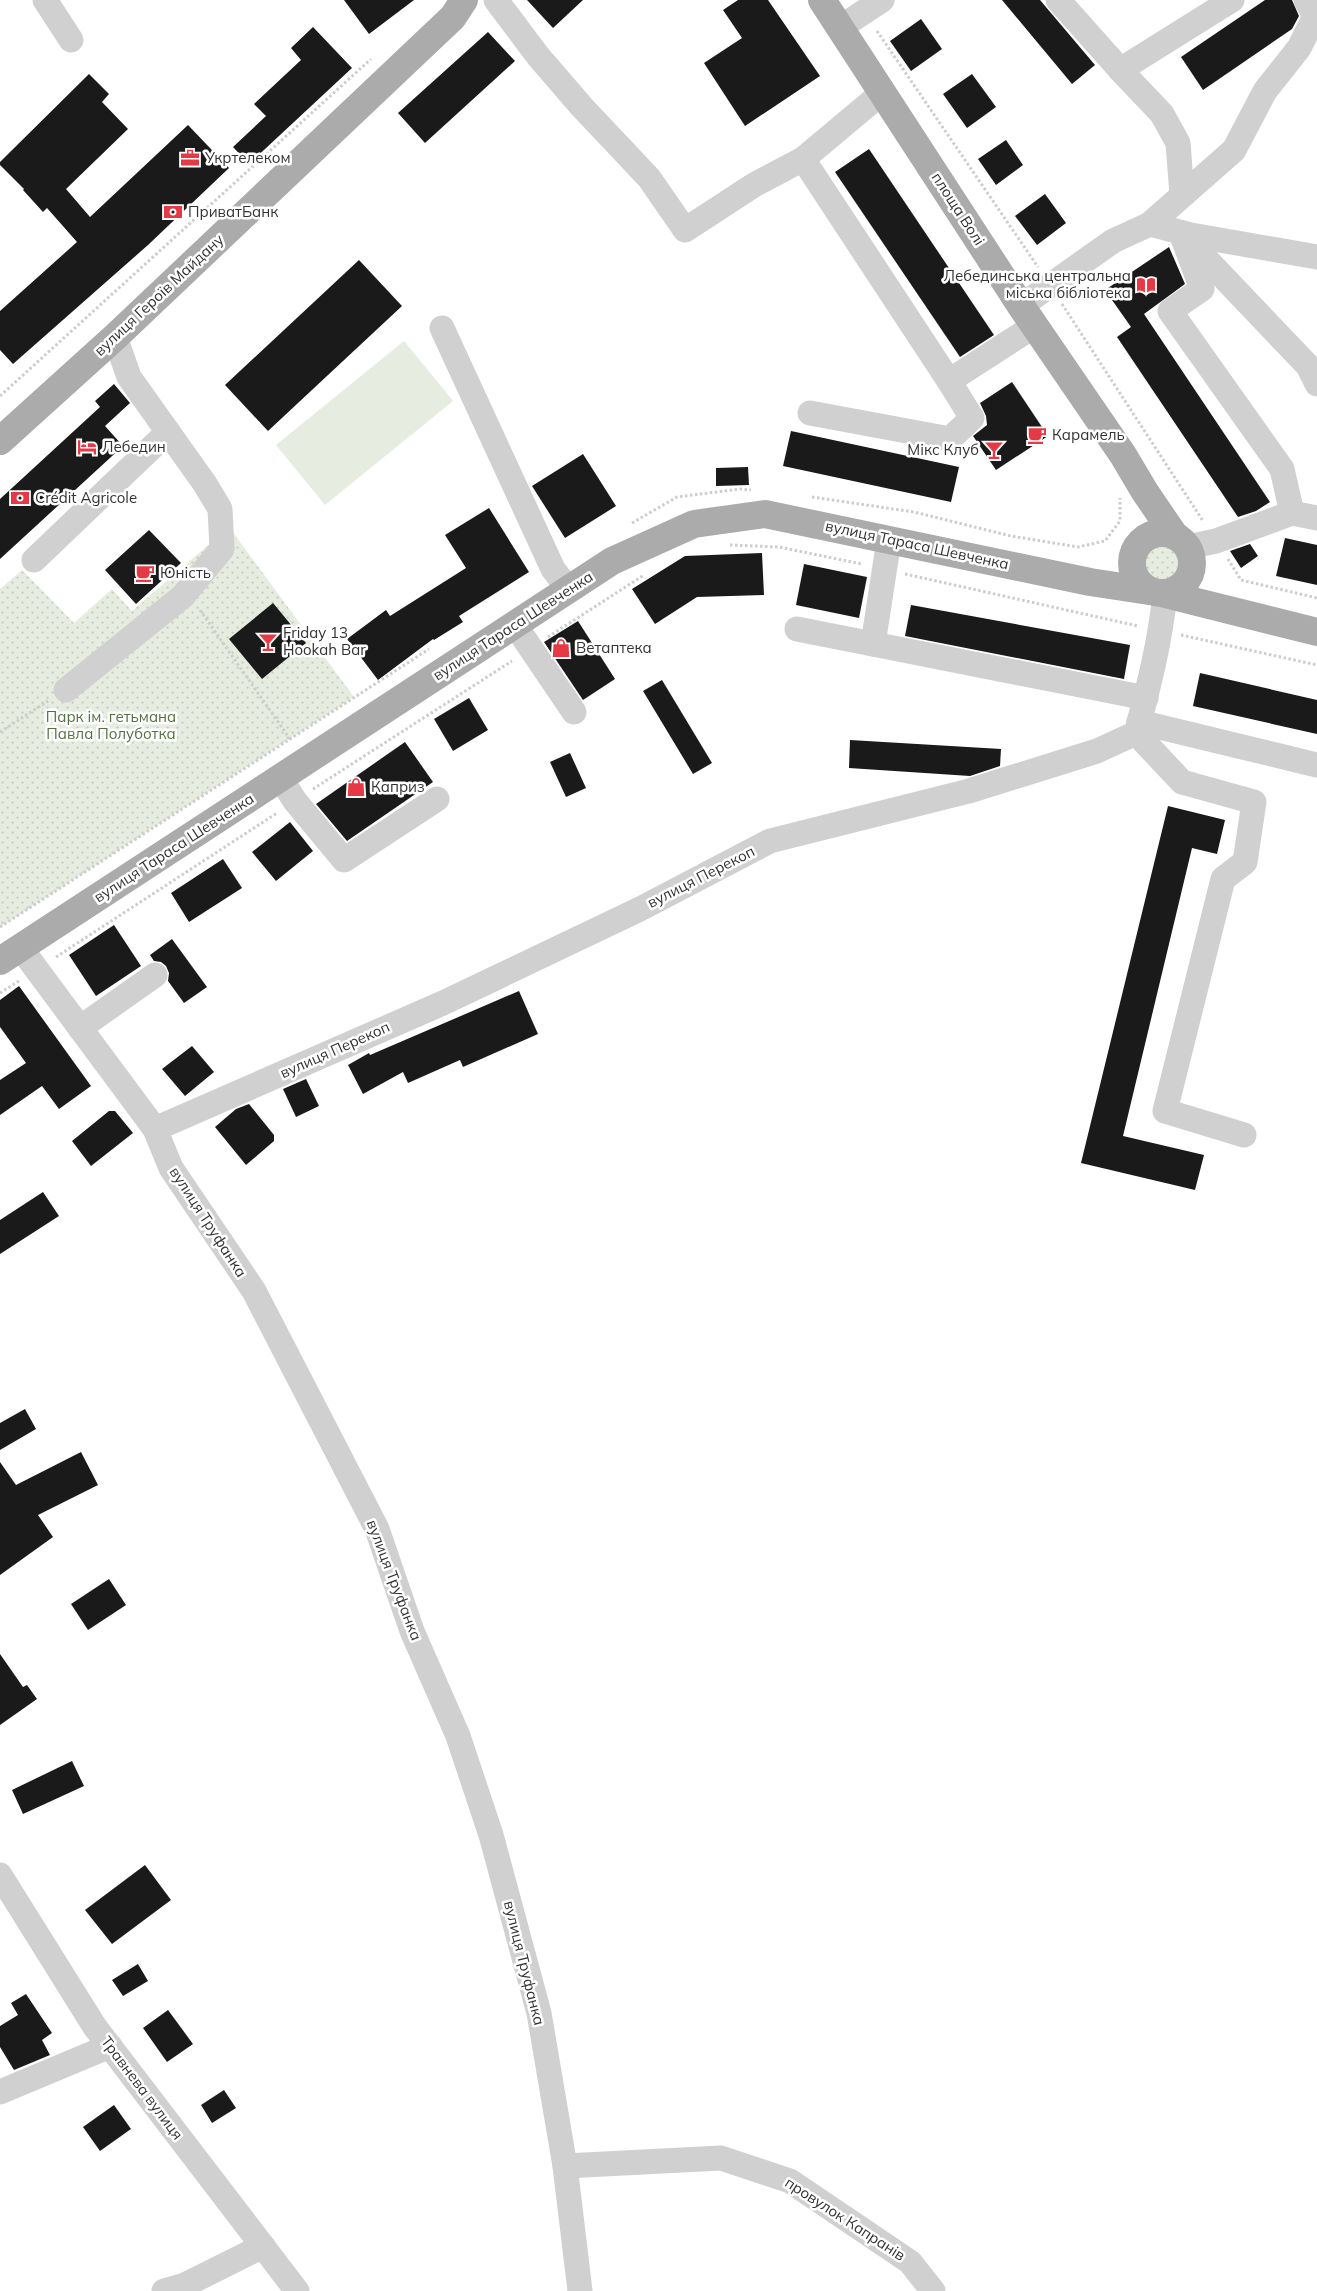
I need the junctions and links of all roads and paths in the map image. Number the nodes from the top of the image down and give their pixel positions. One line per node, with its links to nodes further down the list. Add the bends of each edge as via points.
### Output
1 (45, 0): 10 (street)
2 (464, 0): 21 (main road, вулиця Героїв Майдану, via 453,17)
3 (496, 0): 14 (street, via 538,56 649,178 685,230 754,185)
4 (822, 0): 9 (main road, площа Волі)
5 (882, 0): 9 (street)
6 (1058, 0): 12 (street)
7 (1232, 0): 12 (street)
8 (1306, 0): 15 (street, via 1315,16 1299,48 1265,92 1234,150)
9 (841, 26): 13 (main road, площа Волі)
10 (71, 40)
11 (376, 54): 24 (path)
12 (1120, 70): 15 (street, via 1162,114 1178,143)
13 (883, 92): 14 (street); 19 (main road, площа Волі)
14 (804, 159): 22 (street)
15 (1182, 195): 16 (street)
16 (1150, 224): 17 (street); 19 (street, via 1113,241)
17 (1181, 233): 18 (street); 23 (street, via 1308,366); 31 (street, via 1202,289 1170,310 1282,469)
18 (1315, 254)
19 (1028, 316): 22 (street); 29 (main road, площа Волі, via 1124,455)
20 (442, 328): 43 (street, via 553,569)
21 (115, 337): 26 (street, via 129,377); 27 (main road, вулиця Героїв Майдану)
22 (949, 381): 25 (street, via 972,418 950,439)
23 (1317, 384)
24 (0, 396)
25 (810, 413)
26 (168, 432): 38 (street); 44 (street, via 220,509 222,549)
27 (0, 441)
28 (760, 491): 33 (path, via 740,489 677,497)
29 (1132, 492): 30 (path, via 1120,521 1105,541 1078,547 1011,536 914,512); 36 (main road); 37 (main road, площа Волі)
30 (810, 497)
31 (1292, 513): 32 (street); 37 (street, via 1216,541)
32 (1317, 518)
33 (628, 526)
34 (889, 540): 39 (street); 42 (main road, вулиця Тараса Шевченка); 43 (main road, вулиця Тараса Шевченка, via 765,514 694,524 612,561)
35 (724, 545): 39 (path, via 779,547)
36 (1138, 547): 37 (main road, via 1158,533); 42 (main road); 45 (main road, via 1132,572 1136,580)
37 (1185, 547): 45 (main road, via 1189,576 1177,590); 47 (main road, площа Волі)
38 (34, 560)
39 (885, 569): 50 (path); 52 (street)
40 (648, 572): 54 (path)
41 (1241, 580): 46 (path)
42 (1090, 582): 45 (main road, вулиця Тараса Шевченка)
43 (569, 590): 48 (main road, вулиця Тараса Шевченка)
44 (187, 592): 56 (street); 61 (path)
45 (1157, 592): 47 (main road, вулиця Тараса Шевченка); 50 (street)
46 (1317, 598)
47 (1227, 609): 51 (main road, вулиця Тараса Шевченка)
48 (515, 625): 54 (street); 63 (main road, вулиця Тараса Шевченка)
49 (797, 630): 52 (street)
50 (1161, 631): 55 (path); 57 (street)
51 (1317, 632)
52 (873, 644): 57 (street)
53 (430, 648): 61 (path)
54 (531, 648): 58 (street); 63 (path)
55 (1317, 665)
56 (66, 690): 60 (path)
57 (1146, 698): 59 (street)
58 (574, 712)
59 (1137, 727): 62 (street); 70 (street, вулиця Перекоп, via 1097,751 969,791 770,841 640,909 443,1003); 71 (street, via 1182,782 1254,802 1244,862 1223,879 1165,1111)
60 (0, 732)
61 (290, 739): 65 (path)
62 (1317, 765)
63 (288, 790): 64 (street, via 344,860); 66 (main road, вулиця Тараса Шевченка); 67 (path)
64 (437, 799)
65 (0, 926)
66 (10, 954): 67 (street, вулиця Труфанка)
67 (37, 970): 69 (street, вулиця Труфанка)
68 (155, 975): 69 (street)
69 (80, 1028): 70 (street, вулиця Труфанка)
70 (155, 1129): 75 (street, вулиця Труфанка, via 171,1168 254,1290 377,1529 412,1630 458,1736 491,1835 539,2013)
71 (1244, 1136)
72 (0, 1875): 73 (street, Травнева вулиця)
73 (110, 2046): 74 (street); 76 (street, Травнева вулиця)
74 (0, 2092)
75 (565, 2166): 79 (street, вулиця Труфанка); 80 (street, провулок Капранів, via 721,2158 790,2180 910,2262)
76 (263, 2246): 77 (street, via 185,2285); 78 (street, Травнева вулиця)
77 (164, 2291)
78 (297, 2291)
79 (580, 2291)
80 (933, 2291)

